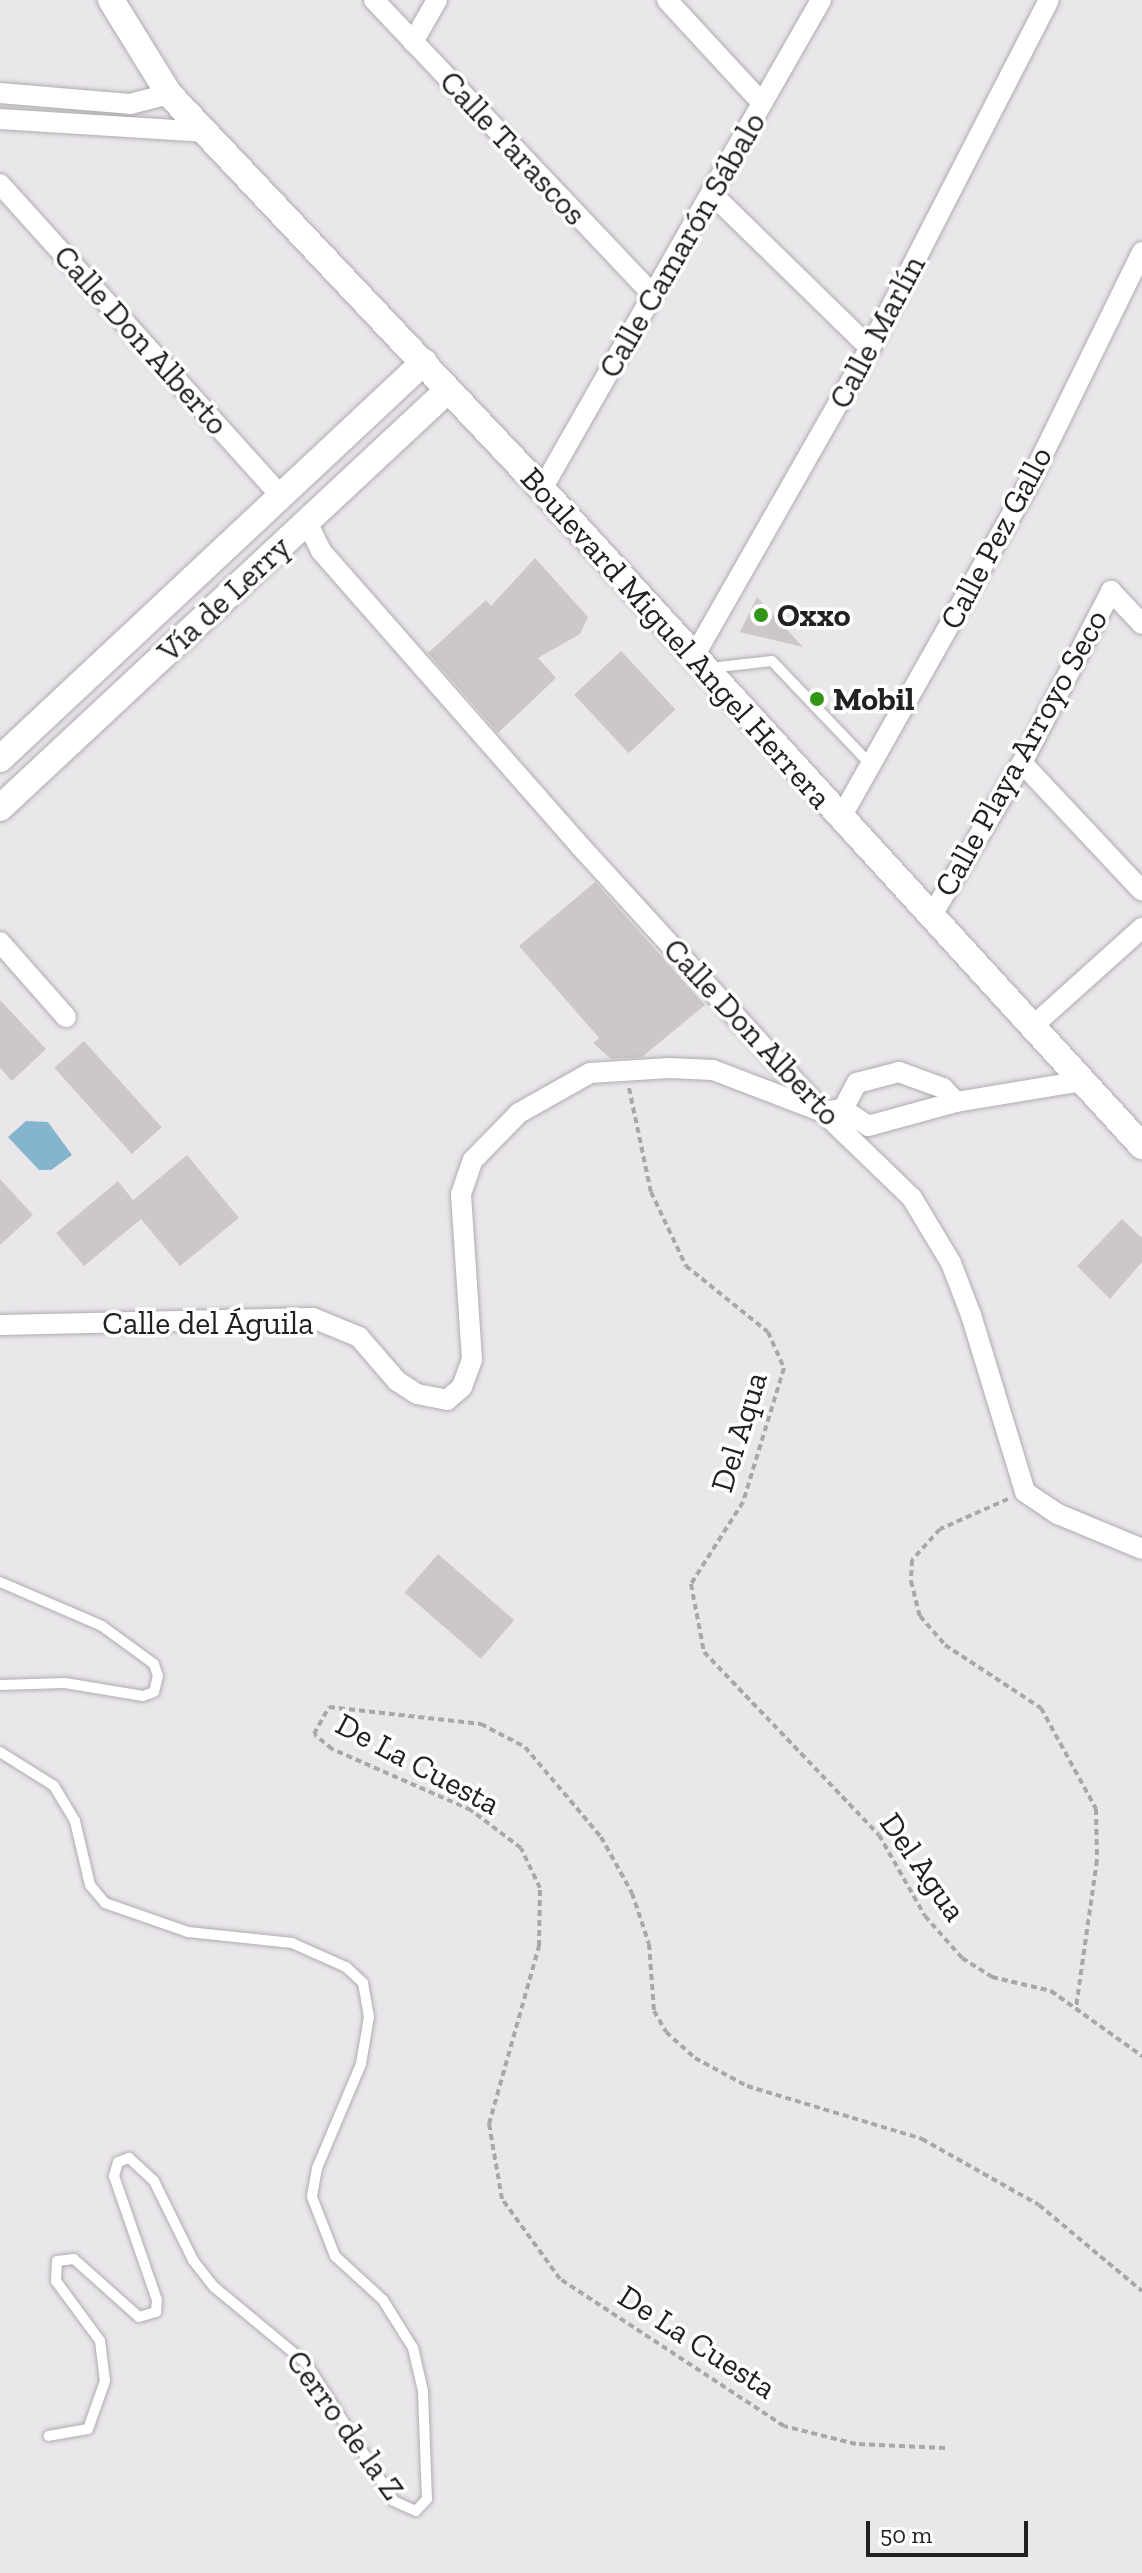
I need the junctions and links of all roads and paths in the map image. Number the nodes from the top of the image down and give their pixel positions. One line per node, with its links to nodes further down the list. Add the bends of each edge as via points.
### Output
1 (111, 0): 9 (street, Boulevard Miguel Angel Herrera)
2 (374, 0): 7 (street, Calle Tarascos)
3 (437, 0): 7 (street)
4 (667, 0): 10 (street)
5 (821, 0): 10 (street, Calle Camarón Sábalo)
6 (1049, 0): 17 (street, Calle Marlín)
7 (413, 42): 16 (street, Calle Tarascos)
8 (0, 93): 9 (street, via 130,104)
9 (169, 94): 12 (street, Boulevard Miguel Angel Herrera)
10 (762, 103): 14 (street, Calle Camarón Sábalo)
11 (0, 119): 12 (street)
12 (207, 132): 18 (street, Boulevard Miguel Angel Herrera)
13 (0, 184): 21 (street, Calle Don Alberto)
14 (711, 193): 16 (street, Calle Camarón Sábalo); 17 (street)
15 (1142, 252): 27 (street, Calle Pez Gallo, via 1019,502)
16 (653, 295): 20 (street, Calle Camarón Sábalo)
17 (870, 348): 24 (street, Calle Marlín)
18 (424, 362): 19 (street, Boulevard Miguel Angel Herrera); 21 (street, Vía de Lerry)
19 (448, 390): 20 (street, Boulevard Miguel Angel Herrera); 22 (street, Vía de Lerry)
20 (542, 489): 24 (street, Boulevard Miguel Angel Herrera)
21 (281, 496): 25 (street, Vía de Lerry)
22 (307, 522): 28 (street, Vía de Lerry); 39 (street, Calle Don Alberto, via 321,551)
23 (1142, 624): 26 (street, Calle Playa Arroyo Seco, via 1111,591)
24 (698, 663): 27 (lane, via 772,661); 29 (street, Boulevard Miguel Angel Herrera)
25 (0, 759)
26 (1022, 763): 30 (street); 31 (street, Calle Playa Arroyo Seco)
27 (871, 765): 29 (street, Calle Pez Gallo)
28 (0, 808)
29 (840, 819): 31 (street, Boulevard Miguel Angel Herrera)
30 (1142, 891)
31 (932, 915): 35 (street, Boulevard Miguel Angel Herrera)
32 (1142, 928): 35 (street)
33 (0, 942): 34 (street)
34 (66, 1017)
35 (1033, 1026): 37 (street, Boulevard Miguel Angel Herrera)
36 (625, 1070): 39 (street, Calle del Águila, via 713,1070); 41 (street, Calle del Águila, via 564,1082 519,1113 473,1160 458,1218 472,1360 462,1387 447,1400 417,1394 397,1381 359,1337 313,1318); 45 (path, Del Aqua, via 651,1192 686,1266 768,1332 784,1368 743,1502 691,1584)
37 (1083, 1081): 38 (street, Calle del Águila); 40 (street, Boulevard Miguel Angel Herrera)
38 (956, 1102): 39 (street, Calle del Águila, via 868,1126); 39 (street, via 943,1088 899,1072 857,1083)
39 (833, 1111): 42 (street, Calle Don Alberto, via 912,1198 951,1263)
40 (1142, 1146)
41 (0, 1325)
42 (1025, 1492): 43 (street, via 1058,1514); 48 (path, via 940,1529 912,1560 911,1581 920,1616 945,1645 1041,1708 1096,1809 1097,1860)
43 (1142, 1549)
44 (0, 1582): 46 (lane, via 102,1626 151,1662 158,1676 154,1692 143,1696 65,1683)
45 (704, 1652): 48 (path, Del Agua, via 879,1835 925,1916 962,1958 992,1977 1051,1991)
46 (0, 1685)
47 (0, 1752): 51 (lane, Cerro de la Z, via 54,1786 75,1821 90,1885 105,1903 188,1932 292,1943 346,1967 363,1983 369,2017 361,2064 315,2174 312,2197 335,2256 383,2300 413,2348 423,2391 427,2499 413,2511 394,2501 306,2363 214,2287 154,2181 129,2158 118,2162 114,2176 157,2300 156,2312 139,2317 74,2259 57,2261 56,2281 100,2341 105,2381 87,2431)
48 (1076, 2007): 49 (path, Del Agua)
49 (1142, 2056)
50 (1142, 2291): 52 (path, De La Cuesta, via 1039,2205 922,2139 747,2086 695,2058 666,2032 654,2011 649,1944 632,1893 601,1837 516,1740 481,1724 329,1707 314,1734 332,1749 471,1810 521,1848 540,1888 539,1946 489,2124 502,2199 560,2279 784,2426 856,2444)
51 (49, 2436)
52 (945, 2448)

